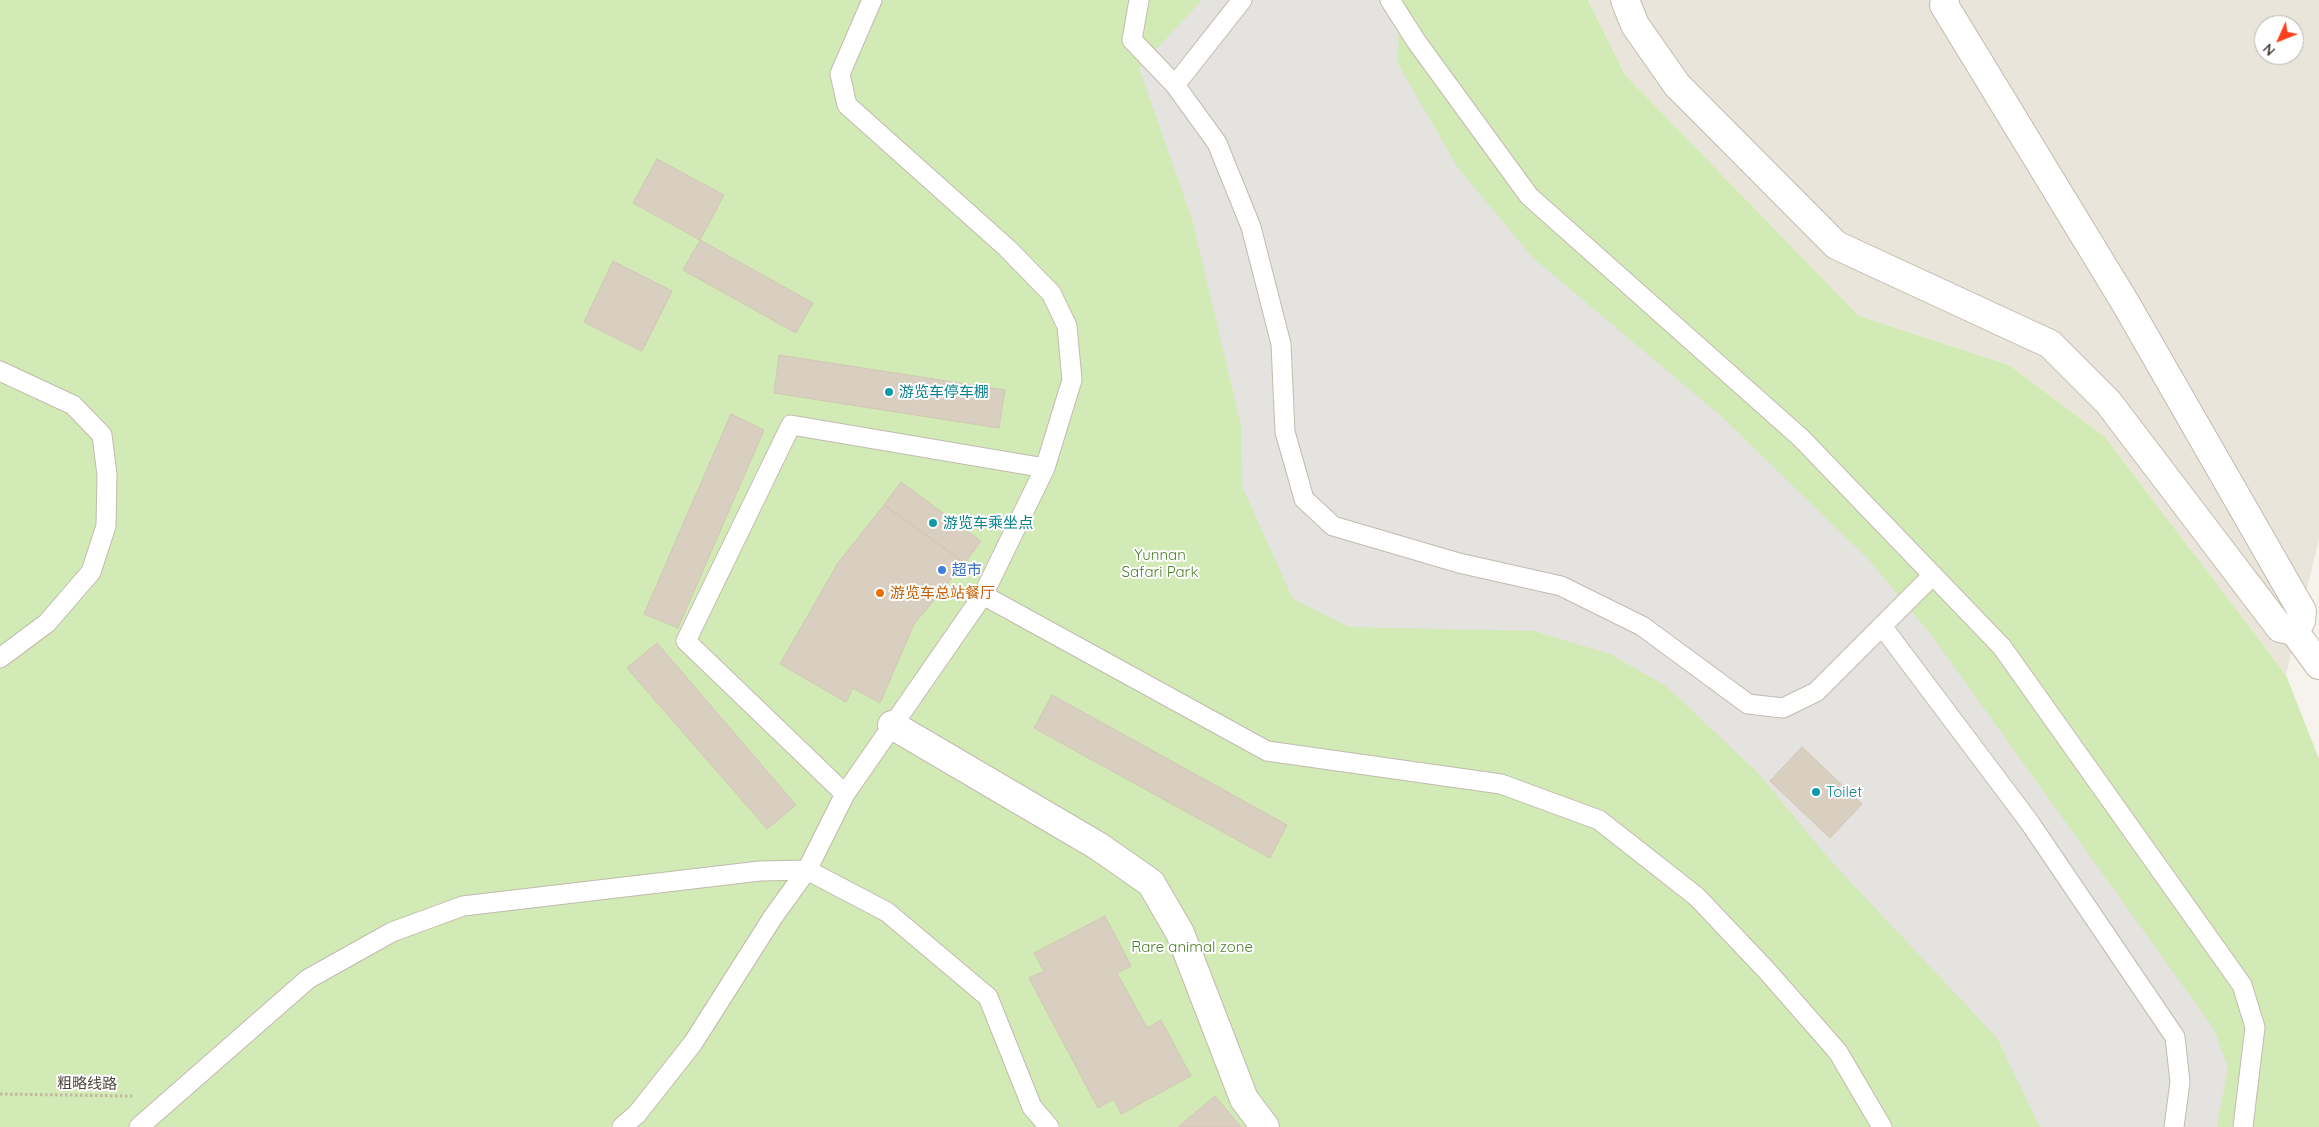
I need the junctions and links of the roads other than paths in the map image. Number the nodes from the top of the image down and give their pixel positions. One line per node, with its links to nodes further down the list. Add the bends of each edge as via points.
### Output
1 (872, 0): 9 (lane, via 840,74 847,105 1008,248 1051,293 1066,326 1072,380)
2 (1139, 0): 7 (lane, via 1132,40)
3 (1242, 0): 7 (lane)
4 (1390, 0): 10 (lane, via 1411,34 1529,196 1801,438)
5 (1625, 0): 13 (street, via 1635,25 1677,85 1836,245 2050,344 2108,402 2280,628)
6 (1945, 0): 13 (street, via 1944,5 2126,304 2302,612 2302,621)
7 (1174, 85): 12 (lane, via 1217,143 1251,227 1281,344 1286,432 1297,474 1304,499 1333,526 1459,563 1561,586 1642,626 1748,704 1783,708 1816,692)
8 (0, 371): 14 (lane, via 73,405 102,435 107,475 106,526 91,572 47,623)
9 (1045, 468): 11 (lane); 17 (lane, via 791,425 686,641)
10 (1934, 575): 12 (lane); 25 (lane, via 2002,647 2242,985 2255,1027)
11 (983, 595): 16 (lane); 23 (lane, via 1267,751 1501,784 1599,820 1697,897 1768,972 1838,1052)
12 (1882, 626): 24 (lane, via 2030,823 2176,1037 2180,1082)
13 (2294, 631): 15 (street)
14 (0, 658)
15 (2319, 665)
16 (892, 726): 17 (lane); 22 (street, via 1098,846 1151,882 1180,933 1244,1099)
17 (844, 794): 18 (lane)
18 (807, 870): 19 (lane, via 760,872 463,906 392,932 308,979); 20 (lane, via 692,1043 637,1114); 21 (lane, via 887,912 988,997 1032,1108)
19 (139, 1127)
20 (622, 1127)
21 (1048, 1127)
22 (1265, 1127)
23 (1882, 1127)
24 (2174, 1127)
25 (2243, 1127)

